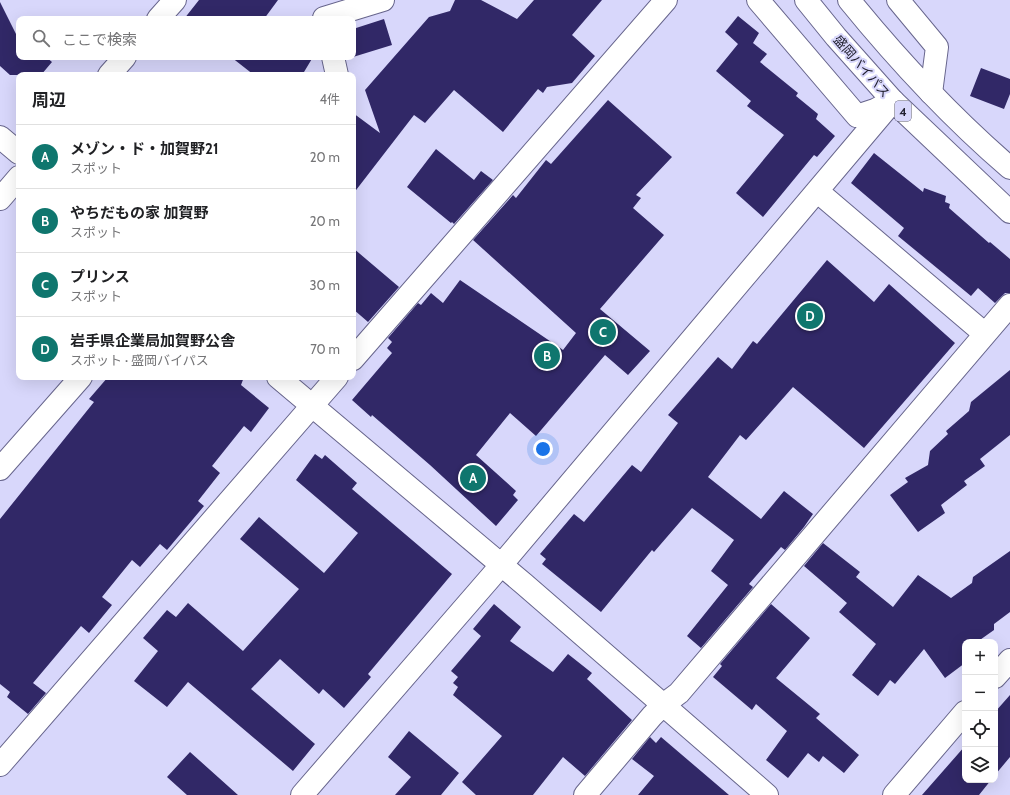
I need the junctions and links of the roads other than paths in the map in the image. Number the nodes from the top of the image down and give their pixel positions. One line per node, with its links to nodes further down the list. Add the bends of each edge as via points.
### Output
1 (175, 0): 9 (main road)
2 (383, 0): 8 (main road)
3 (666, 0): 25 (main road)
4 (758, 0): 15 (main road, via 857,116)
5 (806, 0): 15 (main road, 盛岡バイパス / 4)
6 (849, 0): 14 (main road)
7 (898, 0): 14 (main road, via 937,47)
8 (323, 12)
9 (161, 16)
10 (122, 60): 12 (main road)
11 (334, 60): 13 (main road)
12 (112, 72)
13 (336, 72)
14 (931, 93): 18 (main road)
15 (893, 101): 20 (main road); 22 (main road, 盛岡バイパス / 4)
16 (0, 137): 17 (main road)
17 (16, 150)
18 (1010, 168)
19 (16, 180): 21 (main road)
20 (817, 191): 24 (main road); 31 (main road)
21 (0, 199)
22 (1010, 212)
23 (1010, 305): 24 (main road)
24 (985, 334): 34 (main road, via 679,693)
25 (356, 356)
26 (78, 380): 30 (main road)
27 (282, 380): 29 (main road)
28 (334, 380): 29 (main road)
29 (312, 406): 31 (main road); 36 (main road)
30 (0, 469)
31 (501, 565): 34 (main road); 37 (main road)
32 (1010, 660): 33 (main road)
33 (997, 675)
34 (663, 705): 38 (main road); 39 (main road)
35 (962, 716): 40 (main road)
36 (0, 765)
37 (302, 795)
38 (586, 795)
39 (767, 795)
40 (894, 795)

